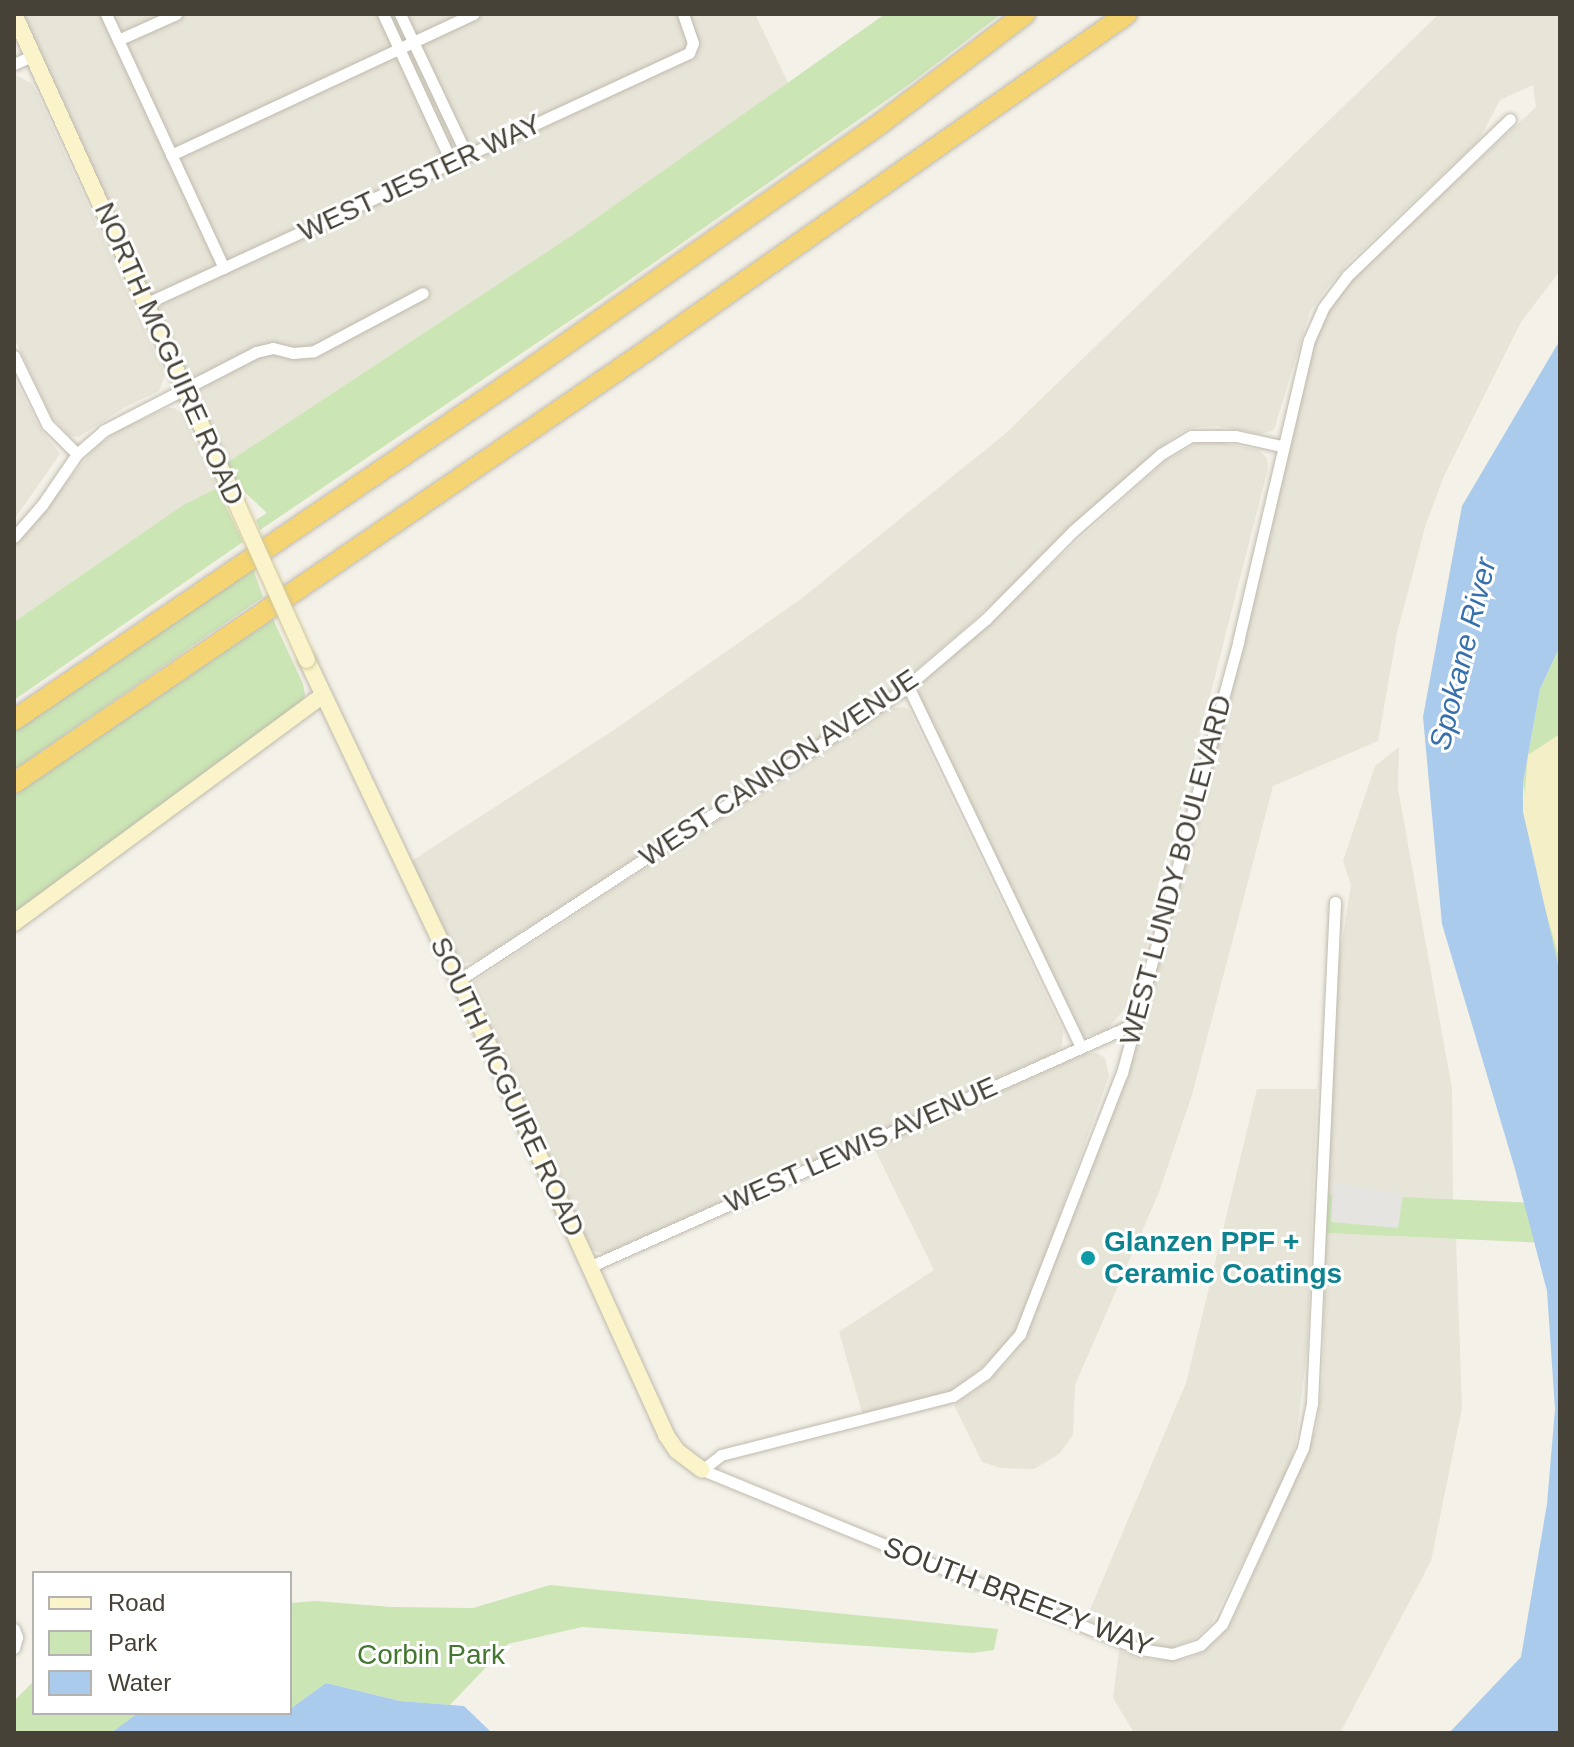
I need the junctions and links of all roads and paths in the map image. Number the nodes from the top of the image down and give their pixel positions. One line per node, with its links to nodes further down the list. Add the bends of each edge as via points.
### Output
1 (14, 14): 13 (street, NORTH MCGUIRE ROAD)
2 (106, 14): 10 (street)
3 (176, 14): 10 (street)
4 (383, 14): 12 (street)
5 (400, 14): 11 (street)
6 (474, 14): 11 (street)
7 (683, 14): 17 (street, WEST JESTER WAY, via 692,35 689,53)
8 (1025, 14): 29 (highway, via 880,124 520,376)
9 (1127, 14): 30 (highway)
10 (118, 40): 16 (street)
11 (413, 42): 12 (street); 17 (street)
12 (399, 49): 16 (street); 18 (street)
13 (34, 55): 14 (street); 21 (street, NORTH MCGUIRE ROAD)
14 (14, 64)
15 (1510, 119): 24 (street, WEST LUNDY BOULEVARD, via 1347,276 1323,308 1305,354)
16 (171, 155): 19 (street)
17 (467, 156): 18 (street, WEST JESTER WAY)
18 (452, 163): 19 (street, WEST JESTER WAY)
19 (224, 268): 21 (street, WEST JESTER WAY)
20 (423, 293): 23 (street, via 326,346 302,353 266,348)
21 (145, 304): 23 (street, NORTH MCGUIRE ROAD)
22 (14, 356): 25 (street, via 47,424)
23 (185, 391): 25 (street, via 103,431); 28 (street, NORTH MCGUIRE ROAD, bridge)
24 (1282, 446): 27 (street, WEST CANNON AVENUE, via 1236,436 1191,436 1161,454); 34 (street, WEST LUNDY BOULEVARD, via 1238,642)
25 (77, 454): 26 (street)
26 (14, 537)
27 (908, 686): 33 (street, WEST CANNON AVENUE); 35 (street)
28 (323, 695): 32 (street); 33 (street, SOUTH MCGUIRE ROAD)
29 (14, 720)
30 (14, 783)
31 (1335, 902): 37 (street, SOUTH BREEZY WAY, via 1312,1403 1303,1448 1222,1624 1200,1645 1172,1654 1139,1649)
32 (14, 923)
33 (459, 980): 36 (street, SOUTH MCGUIRE ROAD)
34 (1134, 1024): 35 (street, WEST LEWIS AVENUE); 37 (street, WEST LUNDY BOULEVARD, via 1122,1073 1028,1316 1003,1357 964,1390 941,1401 725,1454)
35 (1081, 1047): 36 (street, WEST LEWIS AVENUE)
36 (589, 1267): 37 (street, SOUTH MCGUIRE ROAD, via 666,1435)
37 (702, 1470)
38 (14, 1629): 39 (street)
39 (14, 1648)

